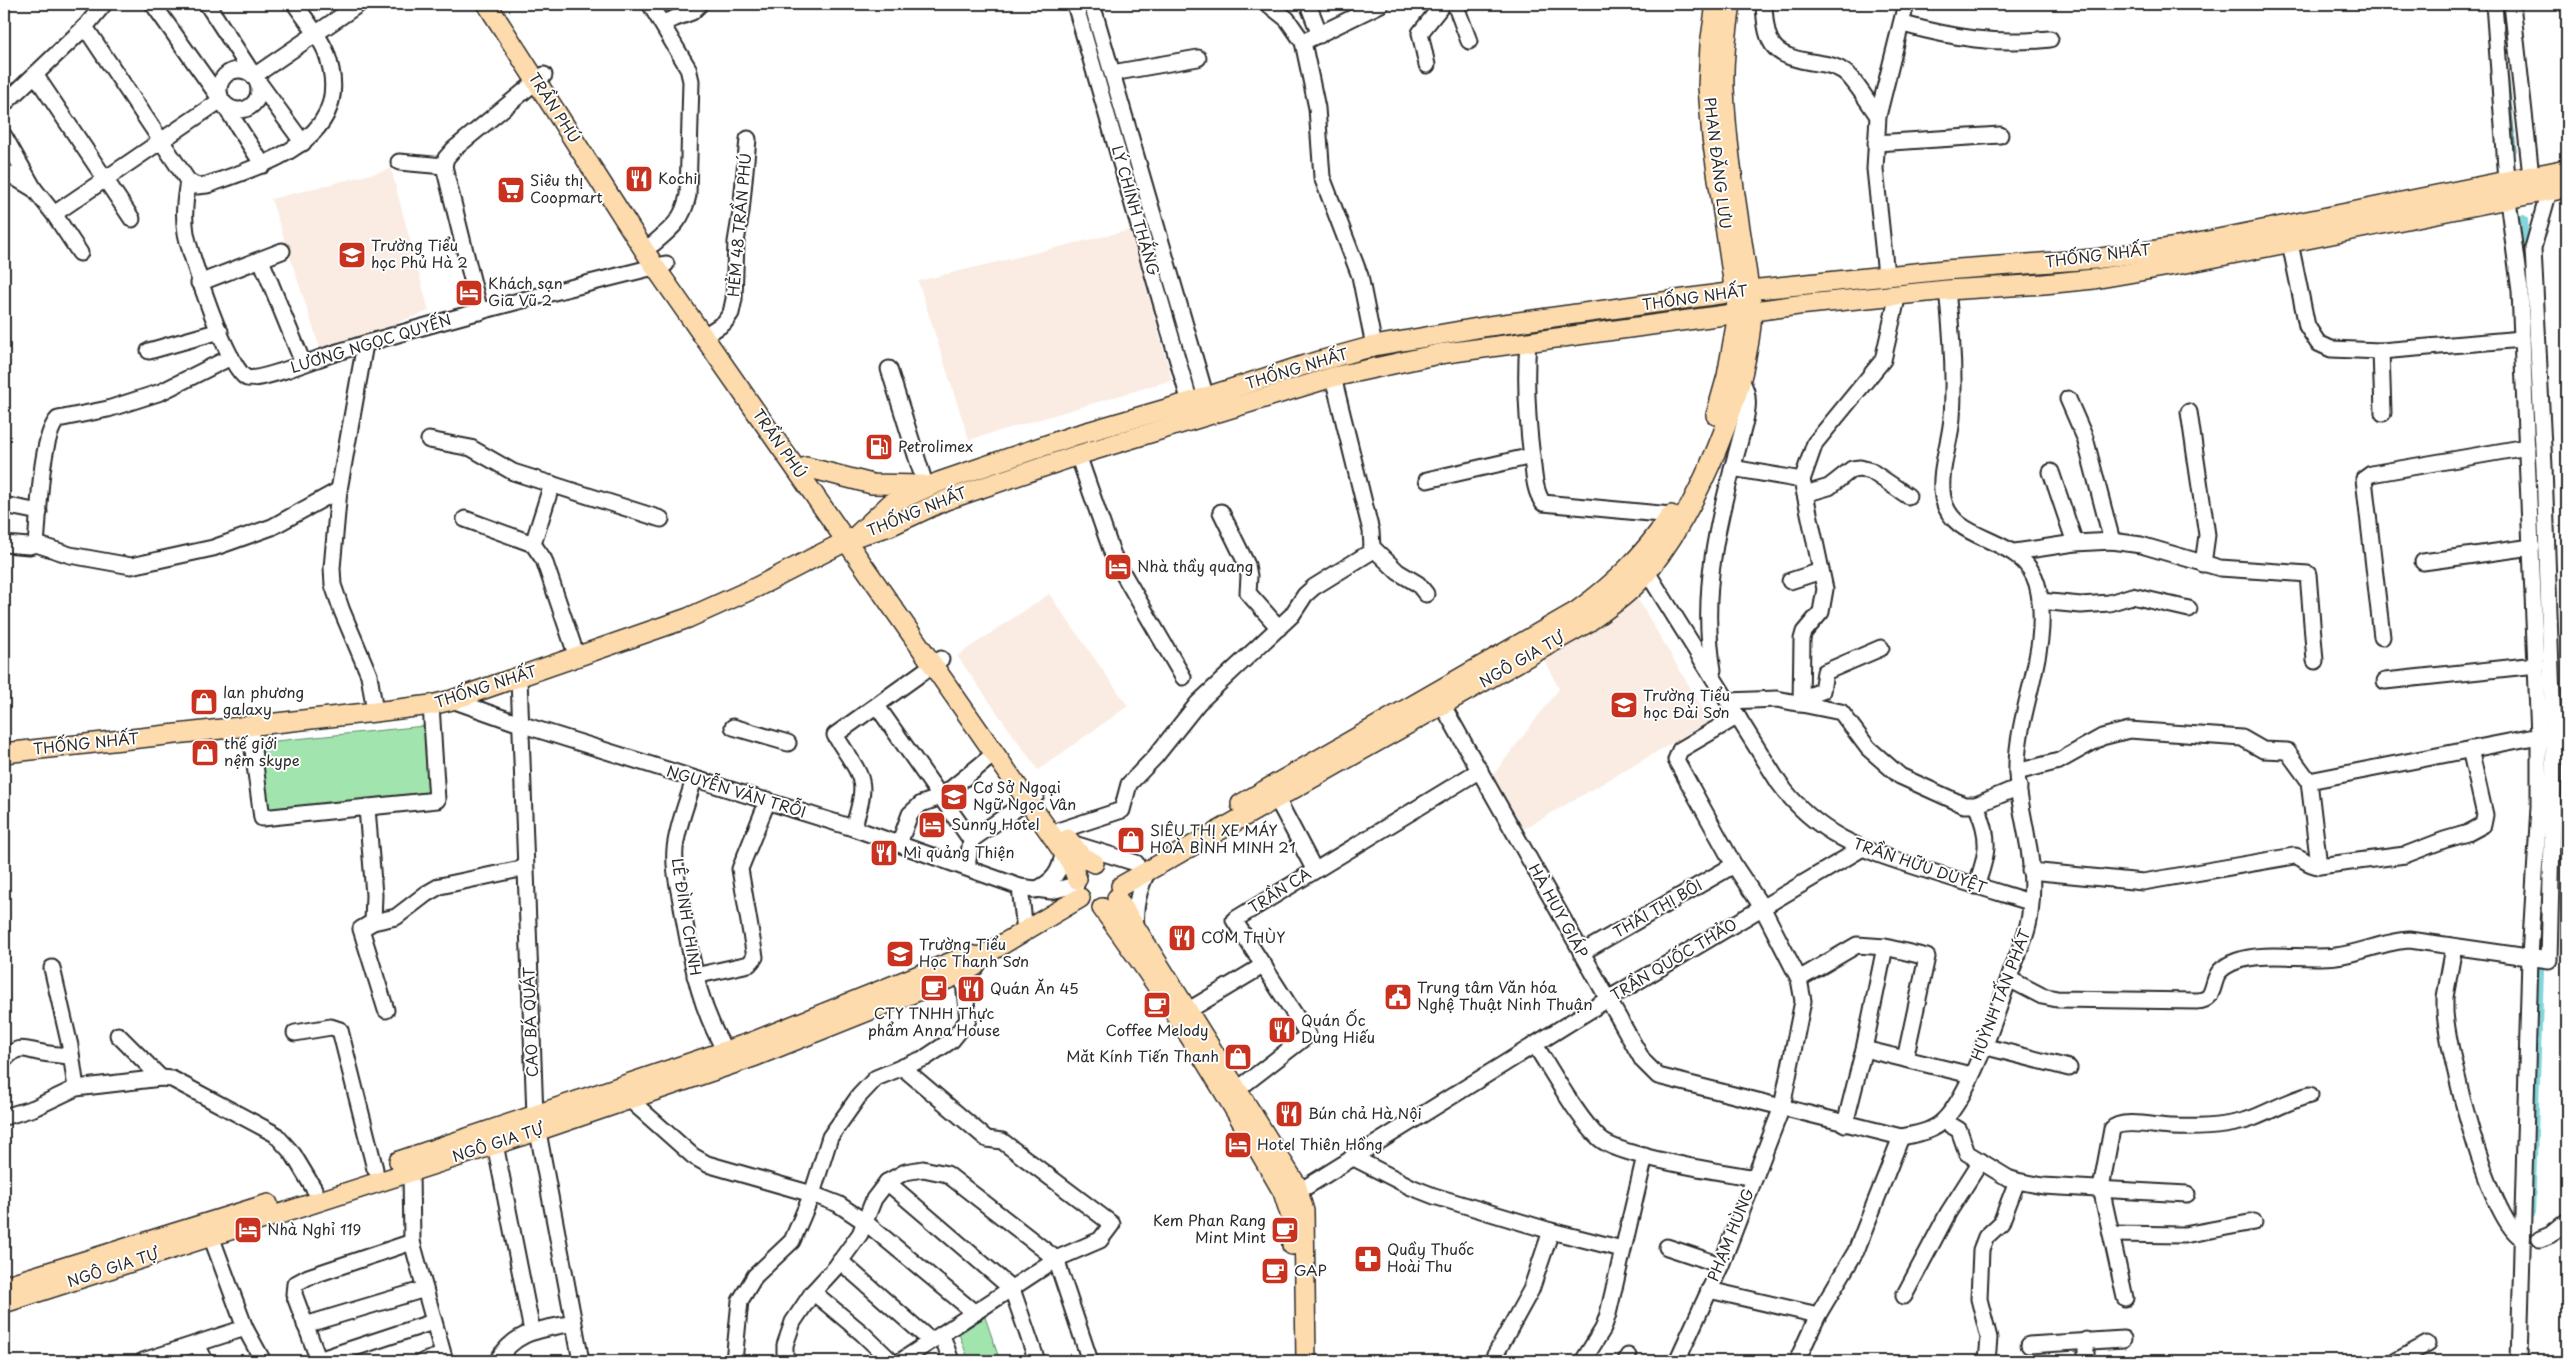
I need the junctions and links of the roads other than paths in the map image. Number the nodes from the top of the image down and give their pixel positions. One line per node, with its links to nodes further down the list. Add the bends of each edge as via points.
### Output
1 (104, 4): 25 (street)
2 (153, 4): 37 (street)
3 (207, 4): 35 (street)
4 (295, 4): 26 (street)
5 (359, 4): 26 (street)
6 (487, 4): 36 (main road, TRẦN PHÚ)
7 (498, 4): 36 (main road, TRẦN PHÚ)
8 (650, 4): 23 (street)
9 (700, 4): 23 (street, via 692,12)
10 (1075, 4): 59 (street, LÝ CHÍNH THẮNG)
11 (1092, 4): 33 (street, LÝ CHÍNH THẮNG)
12 (1268, 4): 30 (street, via 1287,19)
13 (1308, 4): 27 (street)
14 (1381, 4): 27 (street)
15 (1442, 4): 32 (street, via 1420,33)
16 (1455, 4): 29 (street)
17 (1716, 4): 74 (main road, PHAN ĐĂNG LƯU, via 1708,87 1712,138)
18 (1731, 4): 74 (main road, PHAN ĐĂNG LƯU, via 1724,86)
19 (1764, 4): 39 (street, via 1772,46 1779,54 1842,70 1850,76)
20 (1906, 4): 24 (street)
21 (2494, 4): 54 (street)
22 (2512, 4): 51 (street)
23 (662, 24): 64 (street, via 688,68 692,94 691,123 685,210 680,220)
24 (1903, 24): 28 (street, via 1982,41 2018,43); 39 (street)
25 (84, 27): 34 (street); 43 (street)
26 (316, 34): 35 (street); 44 (street, via 330,66 332,94 327,115 318,130)
27 (1320, 34): 30 (street)
28 (2050, 39)
29 (1469, 41)
30 (1303, 42): 84 (street, via 1317,108 1322,177 1360,276)
31 (1198, 58): 33 (street)
32 (1427, 65)
33 (1112, 73): 58 (street, LÝ CHÍNH THẮNG)
34 (36, 76): 38 (street); 52 (street)
35 (254, 76): 37 (street, via 243,70 230,72 219,87); 37 (street, via 260,88 252,107 238,111); 44 (street)
36 (540, 78): 48 (street, via 454,149); 64 (main road, TRẦN PHÚ); 69 (main road, TRẦN PHÚ)
37 (221, 100): 43 (street); 47 (street)
38 (4, 104)
39 (1878, 116): 45 (street)
40 (2000, 135): 45 (street)
41 (4, 136): 56 (street)
42 (748, 139): 80 (street, HẺM 48 TRẦN PHÚ, via 736,242 734,299 724,324)
43 (160, 140): 52 (street); 53 (street)
44 (303, 143): 47 (street)
45 (1876, 143): 71 (street, via 1875,168)
46 (399, 162): 48 (street)
47 (263, 165): 53 (street, via 207,185 197,186)
48 (444, 166): 76 (street)
49 (2567, 169): 51 (main road, THỐNG NHẤT)
50 (4, 171): 56 (street)
51 (2531, 176): 54 (main road, THỐNG NHẤT)
52 (104, 179): 61 (street); 62 (street)
53 (188, 180): 72 (street, via 183,207)
54 (2507, 180): 67 (main road, THỐNG NHẤT)
55 (2567, 187): 57 (main road, THỐNG NHẤT)
56 (34, 189): 61 (street)
57 (2549, 191): 60 (main road, THỐNG NHẤT); 199 (street, via 2533,248 2554,758 2549,960)
58 (1148, 196): 59 (street); 95 (street, LÝ CHÍNH THẮNG)
59 (1132, 200): 95 (street, LÝ CHÍNH THẮNG)
60 (2508, 200): 63 (main road, THỐNG NHẤT); 81 (street, via 2517,251)
61 (54, 214): 66 (street)
62 (132, 219)
63 (2290, 243): 67 (main road, THỐNG NHẤT); 87 (street, via 2307,326 2312,336 2331,349)
64 (653, 244): 69 (main road, TRẦN PHÚ)
65 (282, 251): 68 (street)
66 (80, 253)
67 (2179, 255): 70 (main road, THỐNG NHẤT); 73 (main road, THỐNG NHẤT, via 2062,283)
68 (261, 260): 72 (street); 90 (street)
69 (660, 265): 76 (street, LƯƠNG NGỌC QUYẾN); 80 (main road, TRẦN PHÚ); 119 (main road, TRẦN PHÚ)
70 (1945, 270): 71 (main road, THỐNG NHẤT); 73 (main road)
71 (1886, 275): 74 (main road, THỐNG NHẤT)
72 (199, 283): 79 (street)
73 (1947, 290): 75 (main road, THỐNG NHẤT); 127 (street, HUỲNH TẤN PHÁT, via 1954,390 1943,499 1947,512 1958,525)
74 (1742, 291): 77 (main road, NGÔ GIA TỰ); 78 (main road, THỐNG NHẤT)
75 (1898, 294): 77 (main road, THỐNG NHẤT); 109 (street, via 1883,360 1815,443)
76 (480, 312): 83 (street, LƯƠNG NGỌC QUYẾN)
77 (1745, 313): 82 (main road, THỐNG NHẤT); 93 (main road, NGÔ GIA TỰ, via 1751,338); 116 (main road, NGÔ GIA TỰ, via 1719,406 1686,491)
78 (1488, 326): 84 (main road, THỐNG NHẤT); 85 (main road)
79 (220, 330): 86 (street); 88 (street)
80 (712, 332): 103 (main road, TRẦN PHÚ)
81 (2522, 339): 87 (street); 100 (street)
82 (1528, 341): 85 (main road, THỐNG NHẤT); 102 (street, via 1526,410)
83 (365, 344): 90 (street, LƯƠNG NGỌC QUYẾN); 110 (street)
84 (1374, 346): 89 (main road, THỐNG NHẤT)
85 (1490, 346): 92 (main road, THỐNG NHẤT)
86 (149, 351)
87 (2381, 351): 97 (street)
88 (231, 357): 90 (street, LƯƠNG NGỌC QUYẾN, via 242,374 249,378 272,376); 114 (street, via 152,395 53,423 46,444)
89 (1330, 358): 92 (main road); 95 (main road, THỐNG NHẤT)
90 (303, 363)
91 (888, 369): 108 (street)
92 (1333, 377): 95 (main road, THỐNG NHẤT); 126 (street, via 1371,530)
93 (1741, 381): 104 (street, via 1748,404); 130 (main road, NGÔ GIA TỰ, via 1694,499 1679,526)
94 (2068, 399): 120 (street, via 2088,447)
95 (1200, 408): 98 (main road, THỐNG NHẤT); 101 (main road, THỐNG NHẤT)
96 (2188, 412): 129 (street, via 2207,535)
97 (2384, 413)
98 (1073, 436): 101 (main road); 108 (main road, THỐNG NHẤT)
99 (430, 440): 107 (street, via 471,448 513,472)
100 (2527, 447): 125 (street); 137 (street, via 2372,474 2364,479)
101 (1078, 455): 112 (main road, THỐNG NHẤT); 144 (street, via 1114,558)
102 (1532, 456): 106 (street); 116 (street, via 1543,502)
103 (806, 468): 108 (main road, via 872,484); 119 (main road, TRẦN PHÚ)
104 (1732, 468): 109 (street); 143 (street, via 1721,507 1708,590)
105 (2052, 472): 121 (street)
106 (1428, 480)
107 (552, 484): 118 (street); 124 (street)
108 (932, 484): 112 (main road); 119 (main road, THỐNG NHẤT, via 890,504)
109 (1803, 487): 111 (street, via 1829,487 1852,468 1860,468 1871,471); 131 (street)
110 (339, 490): 123 (street, via 272,527 212,548 131,566 70,555); 153 (street, via 333,585 367,668)
111 (1908, 496)
112 (946, 500): 119 (main road, THỐNG NHẤT)
113 (4, 505): 114 (street)
114 (40, 512): 123 (street)
115 (1221, 512): 136 (street, via 1246,565 1248,593)
116 (1671, 515): 130 (main road, NGÔ GIA TỰ)
117 (465, 519): 124 (street)
118 (661, 519)
119 (850, 540): 139 (main road, THỐNG NHẤT, via 688,618); 141 (main road, TRẦN PHÚ)
120 (2112, 540): 121 (street); 129 (street)
121 (2075, 543): 127 (street)
122 (4, 544): 123 (street)
123 (36, 544)
124 (534, 544): 139 (street, via 544,560)
125 (2532, 546): 128 (street); 142 (street)
126 (1372, 548): 133 (street); 136 (street, via 1314,587)
127 (2015, 552): 134 (street, HUỲNH TẤN PHÁT, via 2029,567)
128 (2423, 562)
129 (2204, 564): 140 (street, via 2308,574)
130 (1643, 565): 143 (street, TRẦN HỮU DUYỆT); 147 (main road, NGÔ GIA TỰ, via 1595,597 1534,645)
131 (1821, 571): 132 (street); 150 (street, via 1824,604 1804,632 1801,644)
132 (1790, 581)
133 (1426, 594)
134 (2040, 601): 135 (street, via 2081,605 2108,603 2132,596); 165 (street, HUỲNH TẤN PHÁT, via 2035,671 2018,750)
135 (2189, 609)
136 (1279, 628): 175 (street, via 1198,703 1133,778 1122,810)
137 (2382, 637)
138 (1881, 648): 150 (street, via 1825,672 1822,691)
139 (577, 657): 145 (main road, THỐNG NHẤT)
140 (2314, 661)
141 (936, 662): 152 (street); 162 (main road, TRẦN PHÚ); 169 (main road, TRẦN PHÚ)
142 (2537, 665): 146 (street); 158 (street)
143 (1713, 674): 149 (street, TRẦN HỮU DUYỆT)
144 (1183, 677)
145 (518, 678): 148 (main road, THỐNG NHẤT); 155 (street, CAO BÁ QUÁT)
146 (2385, 681)
147 (1439, 699): 163 (street, HÀ HUY GIÁP); 167 (main road, NGÔ GIA TỰ)
148 (452, 700): 151 (main road, THỐNG NHẤT); 155 (street, NGUYỄN VĂN TRỖI)
149 (1729, 701): 150 (street, via 1764,698); 154 (street, TRẦN HỮU DUYỆT)
150 (1801, 702): 171 (street, via 1841,712 1868,748 1900,776 1964,805)
151 (431, 705): 153 (main road, THỐNG NHẤT); 172 (street, via 437,800)
152 (877, 706): 168 (street); 173 (street, via 835,735 859,773 863,786)
153 (375, 712): 156 (main road, THỐNG NHẤT)
154 (1738, 716): 177 (street, TRẦN HỮU DUYỆT, via 1779,783 1797,805 1829,831); 179 (street, PHẠM HÙNG, via 1680,750 1676,760)
155 (520, 724): 164 (street, NGUYỄN VĂN TRỖI); 183 (street, CAO BÁ QUÁT)
156 (250, 727): 161 (main road, THỐNG NHẤT); 172 (street, via 262,818)
157 (733, 727): 159 (street)
158 (2539, 736): 160 (street); 199 (street)
159 (788, 743)
160 (2470, 749): 166 (street); 180 (street, via 2485,815 2485,821 2478,829 2405,855)
161 (4, 753)
162 (994, 754): 168 (street); 169 (main road, TRẦN PHÚ)
163 (1480, 770): 184 (street, TRẦN CA); 197 (street, HÀ HUY GIÁP)
164 (694, 779): 170 (street, NGUYỄN VĂN TRỖI); 203 (street, LÊ ĐÌNH CHINH, via 675,849 676,875)
165 (2018, 779): 166 (street, via 2059,762 2102,737 2129,730 2242,738 2263,750 2287,751); 171 (street); 185 (street, HUỲNH TẤN PHÁT)
166 (2309, 780): 180 (street)
167 (1274, 794): 182 (main road, NGÔ GIA TỰ); 184 (street)
168 (941, 797): 174 (street); 176 (street, via 921,804 910,814)
169 (1032, 798): 174 (street); 175 (main road, TRẦN PHÚ)
170 (768, 800): 173 (street, NGUYỄN VĂN TRỖI); 203 (street, via 740,869 755,957 749,964)
171 (1976, 805): 186 (street, via 1987,837 1985,862)
172 (366, 808): 192 (street, via 374,895)
173 (852, 828): 176 (street, NGUYỄN VĂN TRỖI)
174 (971, 840): 181 (street)
175 (1065, 842): 178 (main road, TRẦN PHÚ); 182 (street); 187 (main road, TRẦN PHÚ); 188 (street, via 1058,873 1050,883)
176 (899, 844): 181 (street, NGUYỄN VĂN TRỖI)
177 (1861, 849): 186 (street, TRẦN HỮU DUYỆT); 191 (street, TRẦN QUỐC THẢO)
178 (1094, 863): 187 (main road, via 1083,869); 189 (main road, via 1108,864)
179 (1734, 865): 191 (street, PHẠM HÙNG); 197 (street, THÁI THỊ BÔI)
180 (2319, 866): 185 (street, via 2309,865 2294,856 2143,882)
181 (966, 867): 188 (street, NGUYỄN VĂN TRỖI)
182 (1142, 867): 189 (main road, NGÔ GIA TỰ); 193 (street)
183 (526, 868): 192 (street, via 440,886 396,917); 229 (street, CAO BÁ QUÁT)
184 (1314, 869): 200 (street, TRẦN CA, via 1234,920)
185 (2030, 871): 190 (street, HUỲNH TẤN PHÁT)
186 (1976, 886): 190 (street, TRẦN HỮU DUYỆT)
187 (1078, 888): 188 (street, NGUYỄN VĂN TRỖI, via 1058,891); 189 (main road, via 1090,906); 194 (main road, NGÔ GIA TỰ)
188 (1027, 889): 194 (street)
189 (1115, 891): 193 (main road); 208 (main road, via 1141,960)
190 (2030, 902): 205 (street, HUỲNH TẤN PHÁT, via 2027,928)
191 (1762, 908): 204 (street, PHẠM HÙNG); 206 (street, TRẦN QUỐC THẢO)
192 (373, 922): 207 (street, via 361,929)
193 (1136, 927): 208 (main road)
194 (1025, 931): 198 (main road, NGÔ GIA TỰ)
195 (1884, 947): 204 (street, via 1857,945); 213 (street); 216 (street, via 1927,957)
196 (2454, 948): 199 (street); 205 (street, via 2401,940 2362,952 2334,956 2252,958 2238,961 2218,974 2211,995 2197,1001 2057,999 2042,996); 252 (street, via 2445,1012 2464,1108 2486,1178 2511,1229)
197 (1581, 953): 206 (street, HÀ HUY GIÁP)
198 (981, 957): 202 (main road, NGÔ GIA TỰ, via 976,966); 215 (main road, NGÔ GIA TỰ, via 969,955)
199 (2535, 957): 252 (street)
200 (1264, 965): 208 (street); 224 (street, TRẦN CA, via 1308,1035)
201 (52, 968): 214 (street)
202 (963, 973): 215 (main road, NGÔ GIA TỰ); 218 (street, via 968,1020 952,1040 925,1058)
203 (695, 976): 215 (street, LÊ ĐÌNH CHINH, via 705,1013)
204 (1798, 979): 226 (street, PHẠM HÙNG, via 1803,1001)
205 (2009, 979): 212 (street, HUỲNH TẤN PHÁT)
206 (1608, 999): 211 (street, TRẦN QUỐC THẢO); 226 (street, HÀ HUY GIÁP, via 1643,1061 1658,1076)
207 (386, 1010)
208 (1183, 1013): 224 (main road)
209 (295, 1033): 237 (street, via 331,1026 340,1030)
210 (118, 1035): 221 (street)
211 (1535, 1045): 233 (street, via 1601,1140); 234 (street, TRẦN QUỐC THẢO)
212 (1983, 1046): 219 (street); 220 (street, HUỲNH TẤN PHÁT)
213 (1864, 1049): 216 (street); 230 (street)
214 (71, 1056): 217 (street, via 25,1048 10,1053); 222 (street)
215 (728, 1058): 223 (main road, NGÔ GIA TỰ)
216 (1905, 1059): 220 (street)
217 (4, 1060)
218 (902, 1067): 242 (street, via 876,1078 859,1096 830,1137); 257 (street, via 986,1139 1002,1141 1112,1224 1100,1240)
219 (2069, 1068)
220 (1971, 1075): 228 (street, HUỲNH TẤN PHÁT)
221 (161, 1078): 222 (street); 244 (street, via 172,1079 275,1134 293,1154)
222 (76, 1088): 227 (street, via 34,1108)
223 (623, 1094): 229 (main road, NGÔ GIA TỰ); 242 (street, via 693,1156 707,1164)
224 (1232, 1094): 245 (main road)
225 (2310, 1095): 241 (street, via 2284,1102 2236,1123 2115,1126)
226 (1782, 1107): 230 (street, HÀ HUY GIÁP); 238 (street, PHẠM HÙNG)
227 (4, 1117)
228 (1944, 1121): 231 (street, via 1928,1130); 235 (street, via 1959,1130 1967,1153)
229 (536, 1123): 232 (main road, NGÔ GIA TỰ); 236 (main road, NGÔ GIA TỰ); 272 (street, CAO BÁ QUÁT)
230 (1845, 1124): 231 (street, HÀ HUY GIÁP)
231 (1900, 1137): 270 (street, via 1856,1251)
232 (495, 1144): 236 (main road, NGÔ GIA TỰ); 275 (street)
233 (1645, 1156): 238 (street); 256 (street)
234 (1352, 1157): 245 (street, TRẦN QUỐC THẢO); 250 (street, via 1419,1190)
235 (1981, 1161): 240 (street); 266 (street)
236 (411, 1164): 237 (main road, NGÔ GIA TỰ); 244 (main road, NGÔ GIA TỰ); 254 (street)
237 (375, 1170): 244 (main road, NGÔ GIA TỰ)
238 (1754, 1178): 259 (street, PHẠM HÙNG)
239 (887, 1182): 247 (street, via 874,1200); 257 (street, via 905,1172 923,1169 947,1174); 263 (street)
240 (2017, 1182): 241 (street); 302 (street, via 2002,1223 1986,1237 1981,1250 1979,1299 1989,1338)
241 (2101, 1188): 243 (street); 251 (street)
242 (812, 1194): 247 (street, via 838,1204); 291 (street, via 792,1240 755,1276 740,1301)
243 (2188, 1194)
244 (316, 1195): 249 (main road, NGÔ GIA TỰ)
245 (1293, 1196): 297 (main road); 298 (main road, via 1304,1211)
246 (2567, 1221): 253 (street)
247 (865, 1222): 258 (street); 269 (street)
248 (2254, 1222): 251 (street, via 2184,1235)
249 (209, 1230): 260 (main road, NGÔ GIA TỰ); 274 (street)
250 (1551, 1231): 256 (street); 282 (street, via 1531,1290)
251 (2111, 1234): 267 (street)
252 (2522, 1238): 305 (street)
253 (2540, 1239)
254 (412, 1242): 262 (street); 273 (street, via 298,1281 294,1294)
255 (1667, 1247): 259 (street)
256 (1622, 1249): 299 (street, via 1603,1329)
257 (1056, 1259): 263 (street); 296 (street)
258 (840, 1262): 265 (street); 276 (street)
259 (1721, 1265): 264 (street, PHẠM HÙNG)
260 (83, 1270): 261 (main road, NGÔ GIA TỰ); 268 (main road, NGÔ GIA TỰ)
261 (4, 1286)
262 (425, 1289): 271 (street); 273 (street)
263 (1012, 1289): 269 (street); 295 (street)
264 (1709, 1290): 270 (street); 300 (street, PHẠM HÙNG)
265 (813, 1292): 292 (street, via 793,1322 785,1345); 293 (street)
266 (1904, 1296)
267 (2125, 1298)
268 (4, 1303)
269 (975, 1313): 276 (street)
270 (1818, 1315): 301 (street)
271 (434, 1322): 283 (street); 287 (street)
272 (573, 1323): 275 (street); 290 (street, CAO BÁ QUÁT)
273 (305, 1325): 287 (street)
274 (245, 1328): 279 (street); 286 (street)
275 (532, 1331): 289 (street, via 516,1339)
276 (936, 1338): 293 (street); 294 (street)
277 (2123, 1339): 278 (street)
278 (2086, 1340): 281 (street); 303 (street)
279 (197, 1344): 284 (street); 285 (street)
280 (2427, 1344): 304 (street)
281 (2029, 1345)
282 (1494, 1357)
283 (444, 1358): 288 (street)
284 (143, 1361)
285 (205, 1361)
286 (263, 1361)
287 (318, 1361)
288 (424, 1361)
289 (497, 1361)
290 (581, 1361)
291 (734, 1361)
292 (785, 1361)
293 (899, 1361)
294 (951, 1361)
295 (1037, 1361)
296 (1090, 1361)
297 (1293, 1361)
298 (1306, 1361)
299 (1583, 1361)
300 (1679, 1361)
301 (1797, 1361)
302 (1987, 1361)
303 (2086, 1361)
304 (2396, 1361)
305 (2519, 1361)

